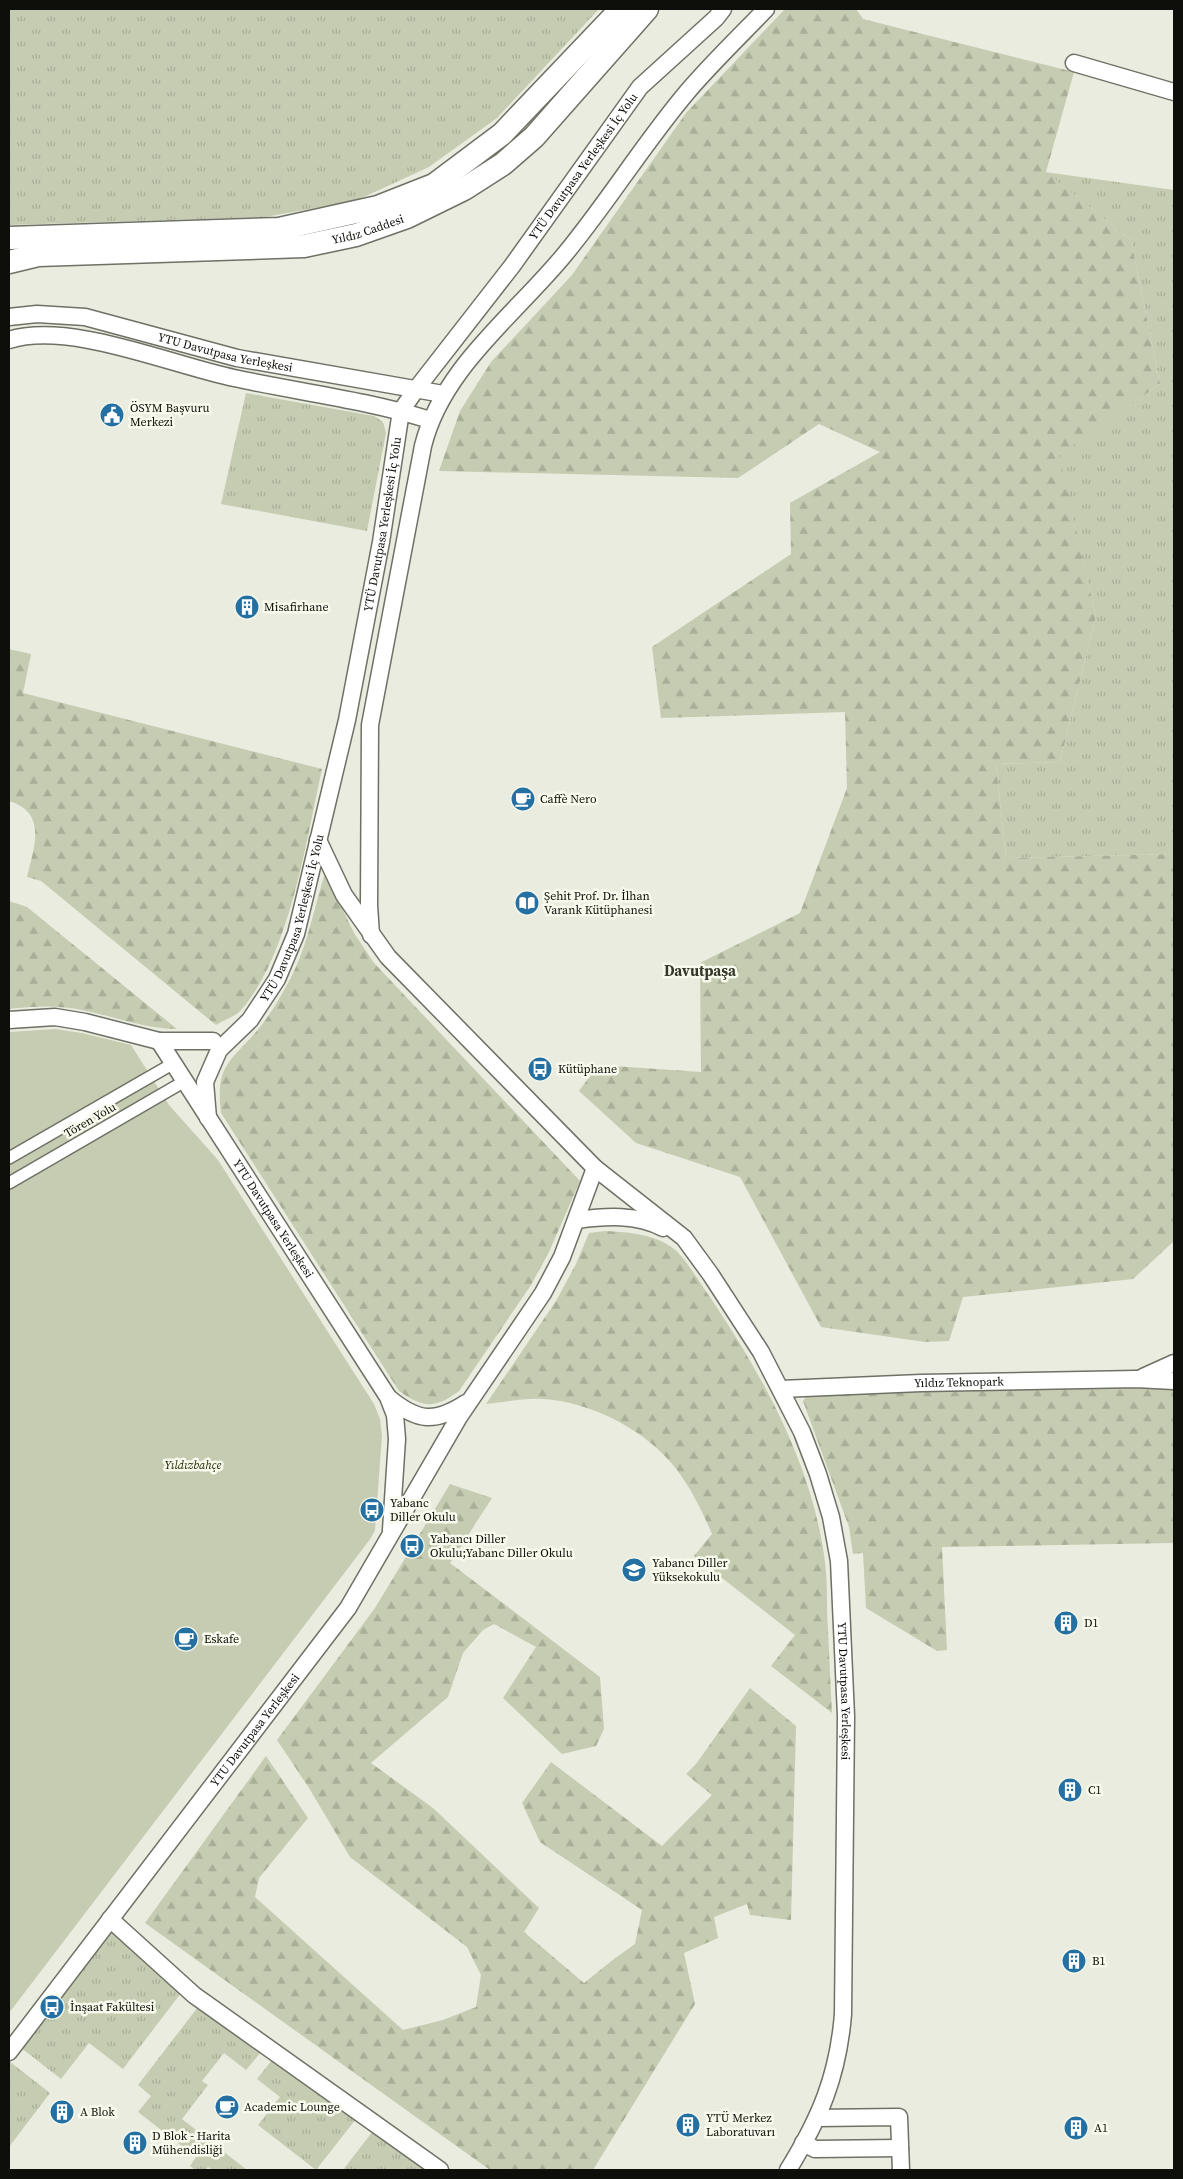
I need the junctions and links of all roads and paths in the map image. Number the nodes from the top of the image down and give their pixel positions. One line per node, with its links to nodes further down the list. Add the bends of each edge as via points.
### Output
1 (621, 9): 7 (main road, Yıldız Caddesi, via 502,134 434,185 378,207 279,229)
2 (647, 9): 8 (main road, Yıldız Caddesi, via 534,137 509,159 464,189 407,217 356,235 304,246 38,255)
3 (723, 9): 11 (street, YTÜ Davutpasa Yerleşkesi İç Yolu, via 640,87 512,266)
4 (766, 9): 12 (street, YTÜ Davutpasa Yerleşkesi İç Yolu, via 688,91 565,255 494,332)
5 (1074, 62): 6 (street)
6 (1174, 92)
7 (9, 238)
8 (9, 262)
9 (9, 317): 11 (street, YTU Davutpasa Yerleşkesi, via 37,314 85,317 237,358)
10 (9, 340): 13 (street, YTU Davutpasa Yerleşkesi, via 38,335 82,338 232,378)
11 (417, 388): 12 (street, YTU Davutpasa Yerleşkesi); 13 (street, YTÜ Davutpasa Yerleşkesi İç Yolu)
12 (443, 394): 14 (street, YTÜ Davutpasa Yerleşkesi İç Yolu)
13 (401, 411): 14 (street, YTU Davutpasa Yerleşkesi); 15 (street, YTÜ Davutpasa Yerleşkesi İç Yolu, via 381,542 349,711)
14 (430, 420): 16 (street, YTÜ Davutpasa Yerleşkesi İç Yolu, via 370,725)
15 (318, 840): 16 (street, YTU Davutpasa Yerleşkesi, via 344,895); 22 (street, YTÜ Davutpasa Yerleşkesi İç Yolu, via 296,934 277,979 250,1020 219,1050 204,1082)
16 (371, 935): 24 (street, YTU Davutpasa Yerleşkesi, via 388,957)
17 (9, 1020): 19 (street, via 70,1019)
18 (213, 1040): 19 (street)
19 (159, 1041): 20 (street, YTU Davutpasa Yerleşkesi)
20 (174, 1064): 21 (street, YTU Davutpasa Yerleşkesi); 23 (street, Tören Yolu)
21 (185, 1082): 22 (street, YTU Davutpasa Yerleşkesi); 25 (street, Tören Yolu)
22 (208, 1118): 32 (street, YTU Davutpasa Yerleşkesi)
23 (9, 1158)
24 (595, 1168): 26 (street, YTU Davutpasa Yerleşkesi); 27 (street, YTU Davutpasa Yerleşkesi)
25 (9, 1183)
26 (577, 1220): 27 (street, YTU Davutpasa Yerleşkesi, via 605,1216 634,1218); 33 (street, YTU Davutpasa Yerleşkesi, via 544,1293)
27 (684, 1238): 31 (street, YTU Davutpasa Yerleşkesi, via 737,1314)
28 (1174, 1363): 29 (street, Yıldız Teknopark)
29 (1136, 1379): 30 (street, Yıldız Teknopark); 31 (street, Yıldız Teknopark)
30 (1174, 1381)
31 (781, 1389): 39 (street, YTU Davutpasa Yerleşkesi, via 818,1474 831,1517 839,1561 846,1716 843,2014 835,2069)
32 (388, 1397): 33 (street, YTU Davutpasa Yerleşkesi, via 406,1412 429,1418 449,1414); 34 (street, YTU Davutpasa Yerleşkesi, via 395,1415 397,1439)
33 (471, 1400): 34 (street, YTU Davutpasa Yerleşkesi)
34 (390, 1534): 35 (street, YTU Davutpasa Yerleşkesi, via 348,1608)
35 (110, 1919): 36 (street, YTU Davutpasa Yerleşkesi); 42 (street, via 194,1995)
36 (27, 2028): 37 (street, YTU Davutpasa Yerleşkesi); 38 (street, YTU Davutpasa Yerleşkesi)
37 (9, 2041)
38 (9, 2052)
39 (816, 2118): 40 (street, YTU Davutpasa Yerleşkesi); 41 (street, via 899,2117)
40 (803, 2144): 41 (street, via 815,2149); 43 (street, YTU Davutpasa Yerleşkesi)
41 (900, 2148): 44 (street)
42 (440, 2170)
43 (788, 2170)
44 (901, 2170)

